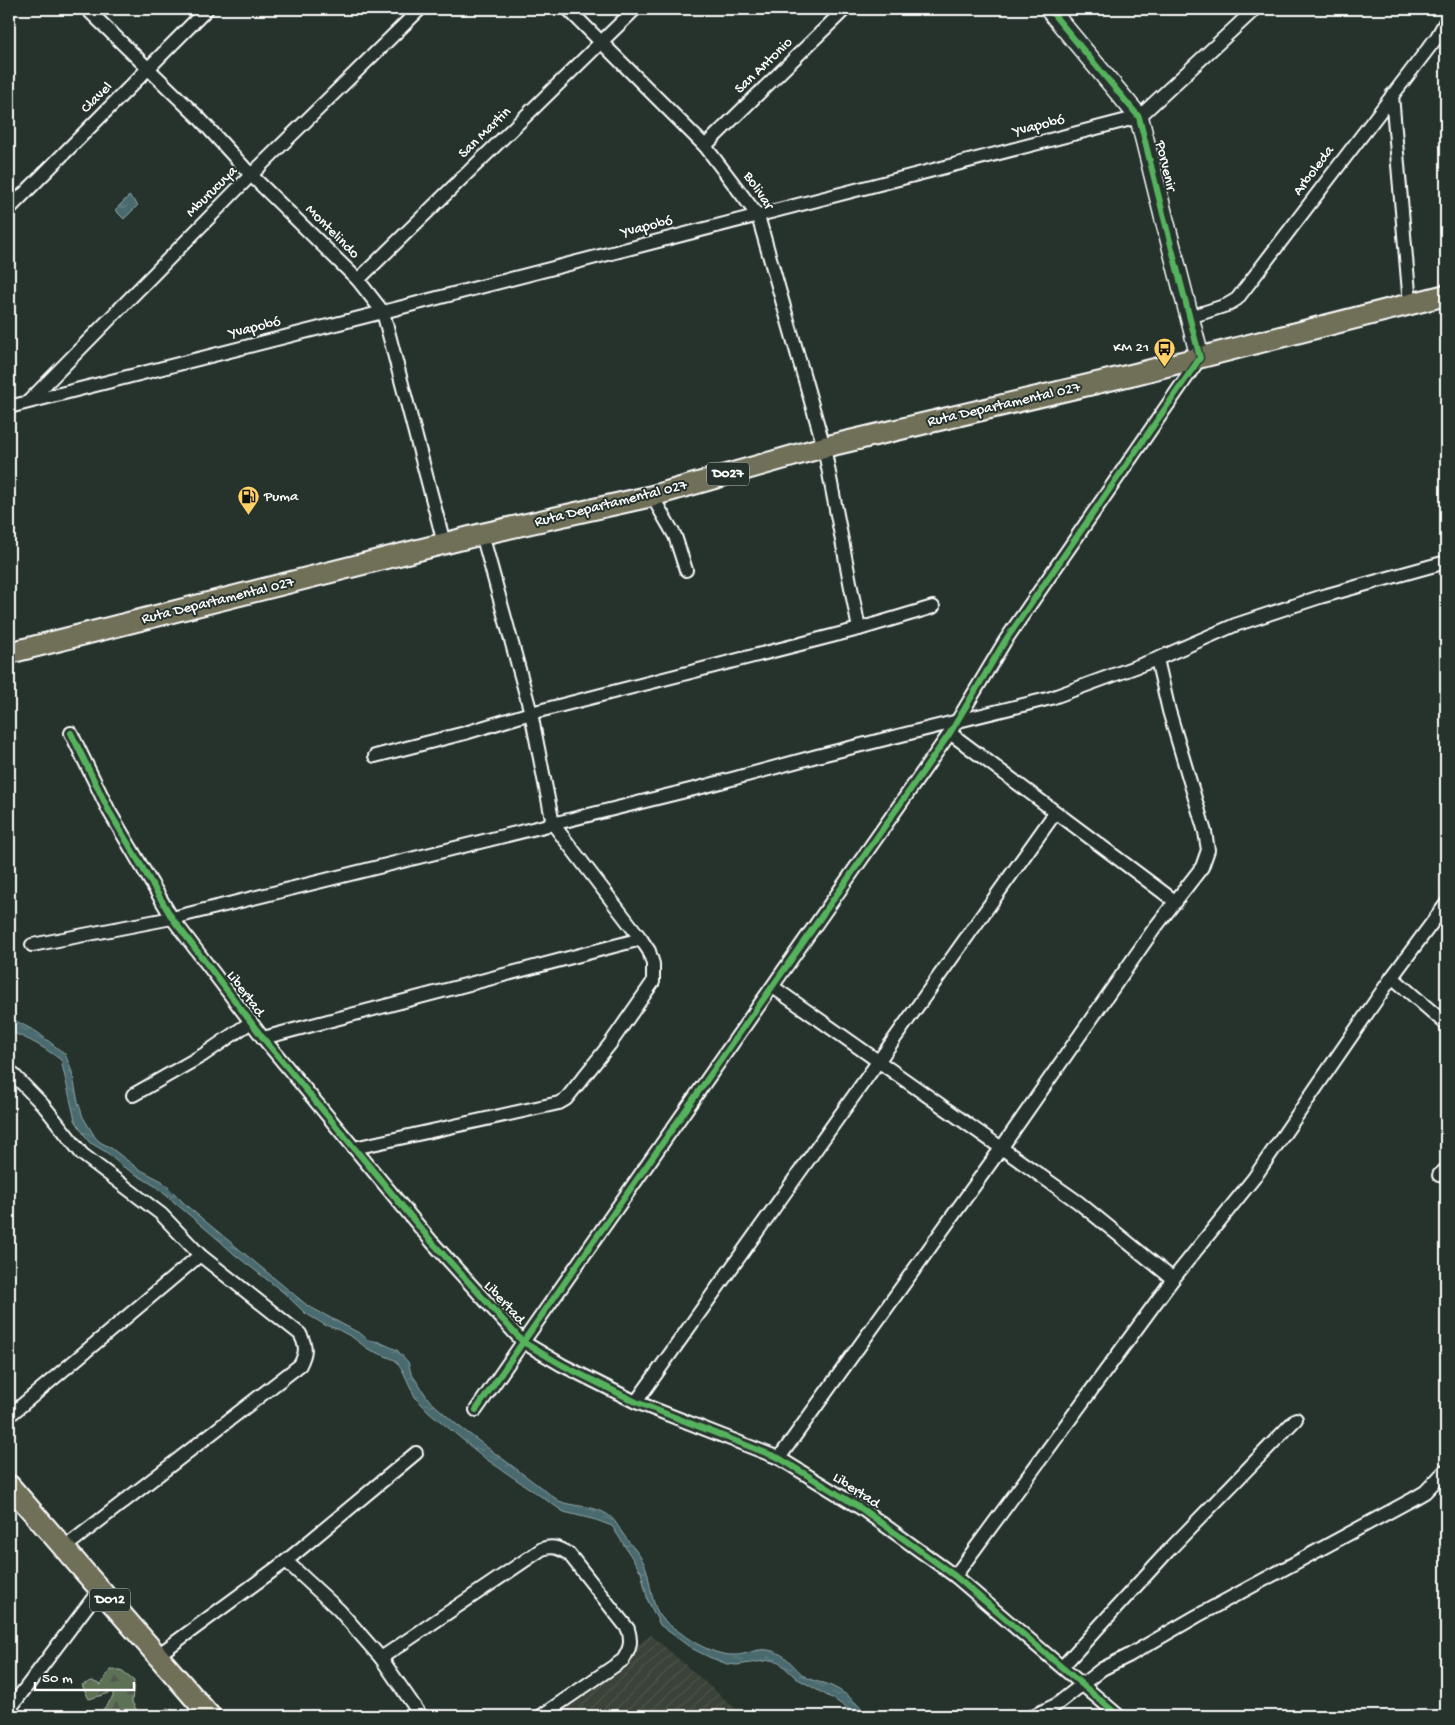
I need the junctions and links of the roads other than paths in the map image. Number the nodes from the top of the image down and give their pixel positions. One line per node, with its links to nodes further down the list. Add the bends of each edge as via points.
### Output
1 (87, 9): 11 (street, Montelindo)
2 (207, 9): 11 (street, Clavel)
3 (420, 9): 15 (street, Mburucuya)
4 (568, 9): 10 (street, Bolivar)
5 (635, 9): 10 (street, San Martin)
6 (845, 9): 14 (street, San Antonio)
7 (1255, 9): 13 (street, Yvapobó)
8 (1056, 11): 13 (street, Porvenir)
9 (1446, 21): 12 (street, Arboleda)
10 (601, 41): 14 (street, Bolivar); 18 (street, San Martin)
11 (149, 69): 15 (street, Montelindo); 16 (street, Clavel)
12 (1392, 95): 20 (street); 22 (street, Arboleda, via 1237,299)
13 (1139, 117): 17 (street, Yvapobó); 22 (street, Porvenir)
14 (705, 146): 17 (street, Bolivar)
15 (251, 175): 18 (street, Montelindo); 24 (street, Mburucuya)
16 (9, 209)
17 (758, 216): 21 (street, Yvapobó); 26 (street, Bolivar)
18 (358, 280): 21 (street, Montelindo)
19 (1446, 295): 20 (main road, Ruta Departamental 027 / D027)
20 (1410, 304): 23 (main road, Ruta Departamental 027 / D027)
21 (383, 312): 24 (street, Yvapobó); 29 (street, Montelindo)
22 (1190, 317): 23 (street, Porvenir)
23 (1200, 358): 26 (main road, Ruta Departamental 027 / D027); 37 (street, via 1005,641)
24 (29, 401): 25 (street, Yvapobó)
25 (9, 407)
26 (824, 447): 27 (main road, Ruta Departamental 027 / D027); 33 (street, Bolivar)
27 (652, 496): 28 (main road, Ruta Departamental 027 / D027); 31 (street, via 675,536)
28 (482, 534): 29 (main road, Ruta Departamental 027 / D027); 36 (street)
29 (444, 543): 34 (main road, Ruta Departamental 027 / D027)
30 (1446, 562): 35 (street, via 1320,596 1235,625)
31 (686, 570)
32 (933, 607): 33 (street)
33 (859, 628): 36 (street)
34 (9, 653)
35 (1157, 659): 37 (street, via 1051,698); 43 (street, via 1208,850 1202,868)
36 (530, 713): 40 (street); 42 (street)
37 (957, 720): 39 (street); 42 (street)
38 (71, 733): 45 (street, Libertad, via 109,811)
39 (950, 734): 41 (street); 49 (street)
40 (376, 756)
41 (1055, 813): 43 (street); 53 (street)
42 (553, 824): 45 (street); 46 (street)
43 (1176, 902): 56 (street)
44 (1446, 904): 48 (street)
45 (172, 918): 47 (street); 50 (street, Libertad)
46 (641, 939): 52 (street); 57 (street, via 653,964 652,982 610,1044 566,1099 545,1107)
47 (32, 945)
48 (1392, 978): 51 (street); 59 (street, via 1254,1178)
49 (773, 986): 53 (street); 60 (street)
50 (251, 1022): 52 (street, Libertad); 55 (street, via 203,1055)
51 (1446, 1024)
52 (263, 1038): 57 (street, Libertad)
53 (878, 1061): 56 (street); 61 (street)
54 (9, 1070): 58 (street, via 44,1106 82,1154 161,1214)
55 (133, 1095)
56 (1002, 1147): 59 (street, via 1078,1202); 66 (street)
57 (354, 1148): 60 (street, Libertad, via 432,1242)
58 (200, 1255): 63 (street); 69 (street, via 300,1334 306,1344 306,1353 300,1365)
59 (1173, 1279): 71 (street)
60 (523, 1342): 61 (street, Libertad); 62 (street)
61 (636, 1402): 66 (street, Libertad)
62 (476, 1410)
63 (9, 1416)
64 (1296, 1419): 75 (street, via 1168,1551)
65 (416, 1453): 70 (street)
66 (779, 1458): 71 (street, Libertad, via 862,1509)
67 (1446, 1470): 76 (street, via 1425,1492 1102,1669)
68 (9, 1485): 69 (main road, D012)
69 (64, 1548): 72 (main road, D012)
70 (286, 1561): 73 (street); 74 (street, via 339,1610)
71 (955, 1576): 75 (street, Libertad)
72 (100, 1589): 73 (main road, D012); 77 (street)
73 (158, 1655): 78 (main road, D012)
74 (380, 1658): 79 (street); 80 (street, via 542,1549 559,1547 569,1554 593,1584 628,1629 631,1639 623,1660)
75 (1063, 1666): 76 (street, Libertad)
76 (1083, 1685): 81 (street, via 1056,1705); 82 (street, Libertad)
77 (10, 1705)
78 (210, 1716)
79 (421, 1716)
80 (541, 1716)
81 (1033, 1716)
82 (1120, 1716)

